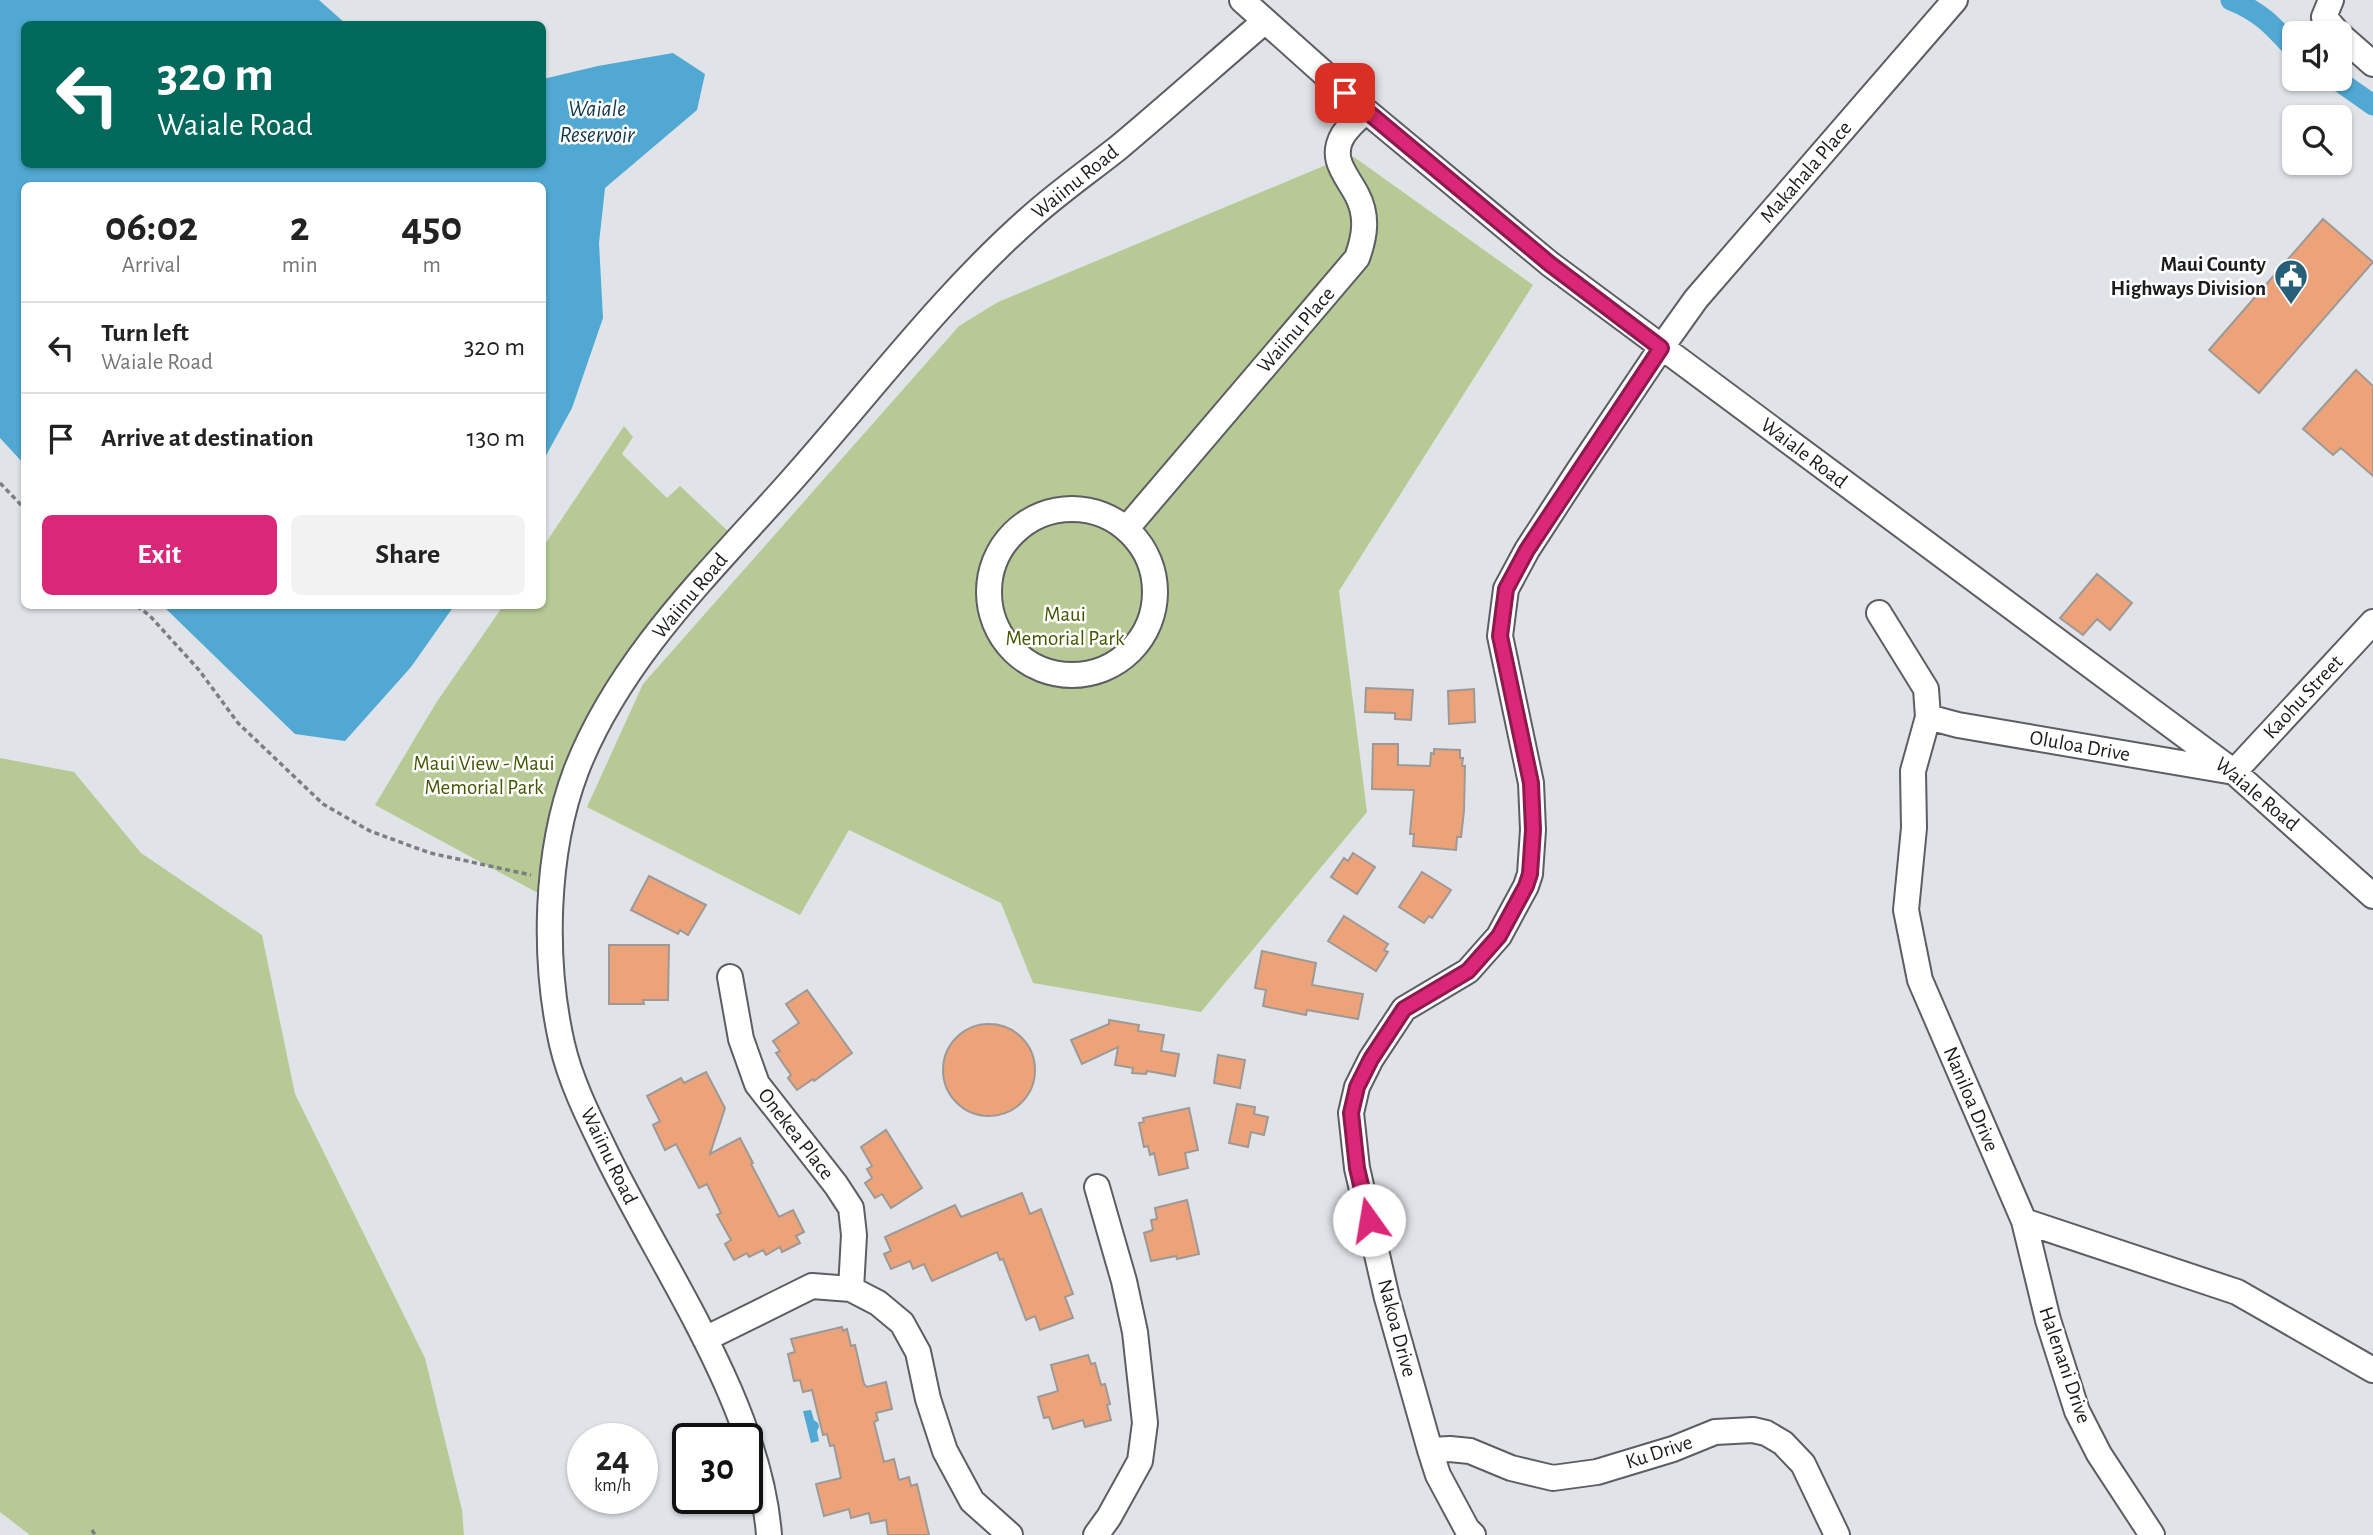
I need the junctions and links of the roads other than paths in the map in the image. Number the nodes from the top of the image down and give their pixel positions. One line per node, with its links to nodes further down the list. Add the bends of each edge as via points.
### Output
1 (1242, 0): 4 (street, Waiale Road)
2 (1955, 0): 9 (street, Makahala Place, via 1696,299)
3 (2331, 0): 5 (street, via 2324,17)
4 (1265, 21): 8 (street, Waiale Road); 20 (street, Waiinu Road, via 1031,217 938,309 678,607 604,708 575,773 560,828 549,954 562,1046 584,1108 614,1170)
5 (2328, 21)
6 (2352, 45): 7 (street)
7 (2373, 64)
8 (1366, 110): 9 (street, Waiale Road, via 1550,264); 10 (street, Waiinu Place, via 1338,146 1340,168 1363,214 1365,237 1357,258)
9 (1661, 348): 14 (street, Waiale Road); 22 (street, Nakoa Drive, via 1506,589 1500,636 1531,783 1533,830 1526,886 1499,936 1468,971 1404,1009 1371,1059 1351,1113 1357,1168 1387,1298)
10 (1126, 528): 10 (street, via 1098,512 1066,508 1034,517 1009,538 993,567 989,599 998,631 1018,656 1047,672 1079,676 1111,666 1136,646 1152,617 1156,585 1147,553)
11 (1879, 613): 13 (street, Naniloa Drive, via 1926,689)
12 (2373, 622): 14 (street, Kaohu Street)
13 (1928, 717): 14 (street, Oluloa Drive); 18 (street, Naniloa Drive, via 1913,771 1914,828 1906,910 1910,940 1920,980)
14 (2234, 772): 15 (street, Waiale Road)
15 (2373, 896)
16 (730, 977): 19 (street, Onekea Place, via 741,1039 757,1084 851,1208)
17 (1097, 1187): 25 (street, via 1135,1332 1145,1423 1140,1461)
18 (2024, 1221): 21 (street, via 2238,1292); 28 (street, Halenani Drive, via 2077,1411)
19 (852, 1289): 20 (street, via 812,1286); 24 (street, via 902,1323 918,1352 945,1451 972,1501)
20 (705, 1339): 23 (street, Waiinu Road, via 749,1438 767,1507)
21 (2373, 1370)
22 (1430, 1450): 26 (street, Nakoa Drive, via 1438,1475); 27 (street, Ku Drive, via 1470,1451 1553,1478 1597,1472 1715,1432 1753,1430 1783,1443 1803,1464)
23 (769, 1535)
24 (1010, 1535)
25 (1096, 1535)
26 (1473, 1535)
27 (1837, 1535)
28 (2151, 1535)

